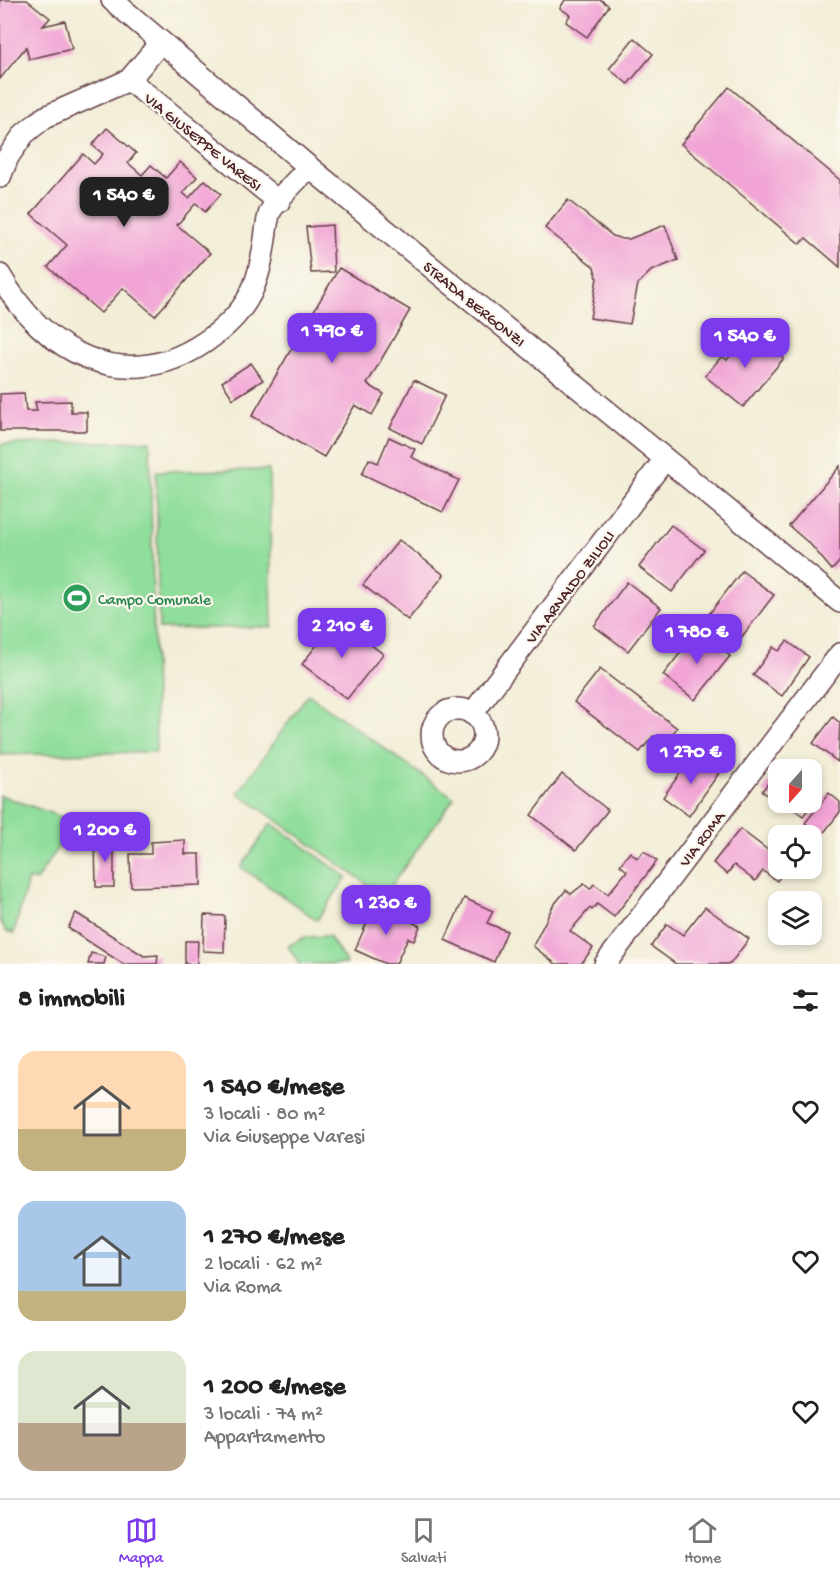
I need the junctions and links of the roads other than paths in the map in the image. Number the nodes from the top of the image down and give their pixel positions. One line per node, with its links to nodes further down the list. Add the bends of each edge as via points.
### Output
1 (112, 0): 2 (street, STRADA BERGONZI)
2 (162, 42): 3 (street, VIA GIUSEPPE VARESI); 4 (street, STRADA BERGONZI)
3 (129, 80): 5 (street, VIA GIUSEPPE VARESI, via 45,117 24,134); 6 (street, VIA GIUSEPPE VARESI)
4 (309, 167): 6 (street, VIA GIUSEPPE VARESI); 8 (street, STRADA BERGONZI)
5 (0, 177)
6 (279, 202): 7 (street, VIA GIUSEPPE VARESI, via 270,213 258,277 248,300 213,337 166,361 136,367 110,364 68,349 26,315)
7 (0, 275)
8 (665, 459): 9 (street, STRADA BERGONZI); 11 (street, VIA ARNALDO ZILIOLI)
9 (840, 602)
10 (840, 654): 12 (street, VIA ROMA)
11 (472, 714)
12 (605, 964)

